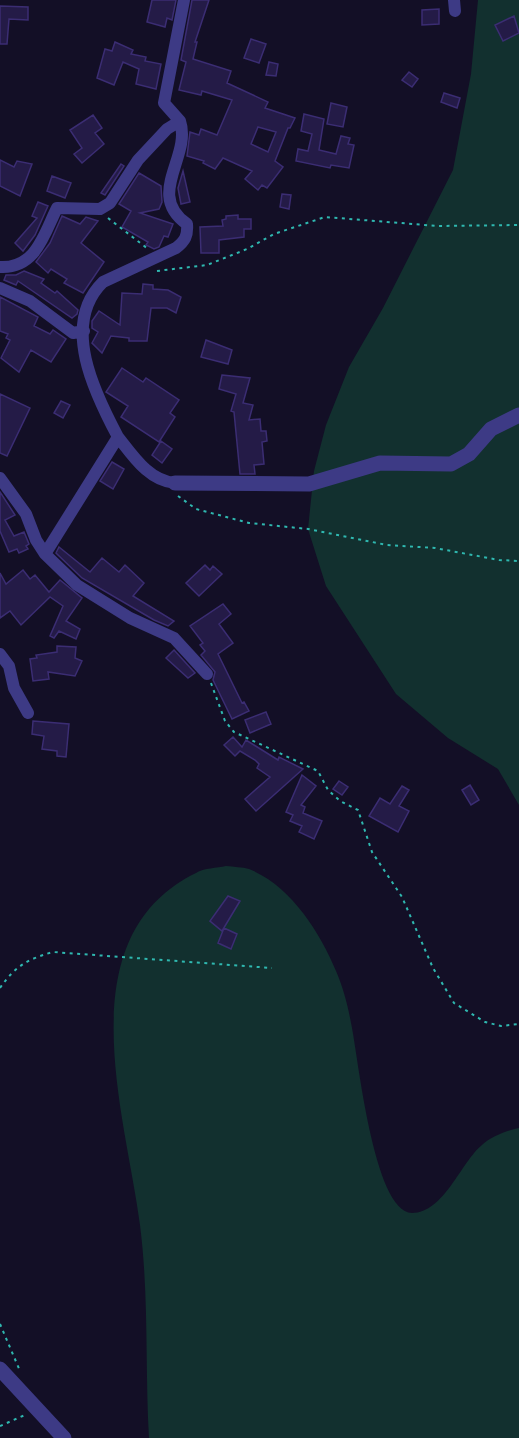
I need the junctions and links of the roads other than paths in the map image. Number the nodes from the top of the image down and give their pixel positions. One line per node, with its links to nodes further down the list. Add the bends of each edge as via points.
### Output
1 (184, 0): 2 (street, via 164,104)
2 (180, 121): 3 (street, via 138,160 110,203 100,209 57,208 41,245 28,260 9,268); 5 (street, via 182,137 169,197 177,217 187,224 184,242 103,282 94,291 85,315)
3 (0, 267)
4 (0, 288): 5 (street, via 30,301 73,333)
5 (84, 332): 7 (street, via 89,376)
6 (519, 415): 9 (street, via 491,429 469,454 451,464 380,463 309,484)
7 (118, 437): 9 (street, via 150,473); 10 (street)
8 (0, 478): 10 (street, via 26,514)
9 (175, 483)
10 (45, 554): 12 (street, via 98,600 174,638)
11 (0, 654): 13 (street)
12 (207, 674)
13 (28, 713)
14 (0, 1369): 15 (street)
15 (64, 1438)

